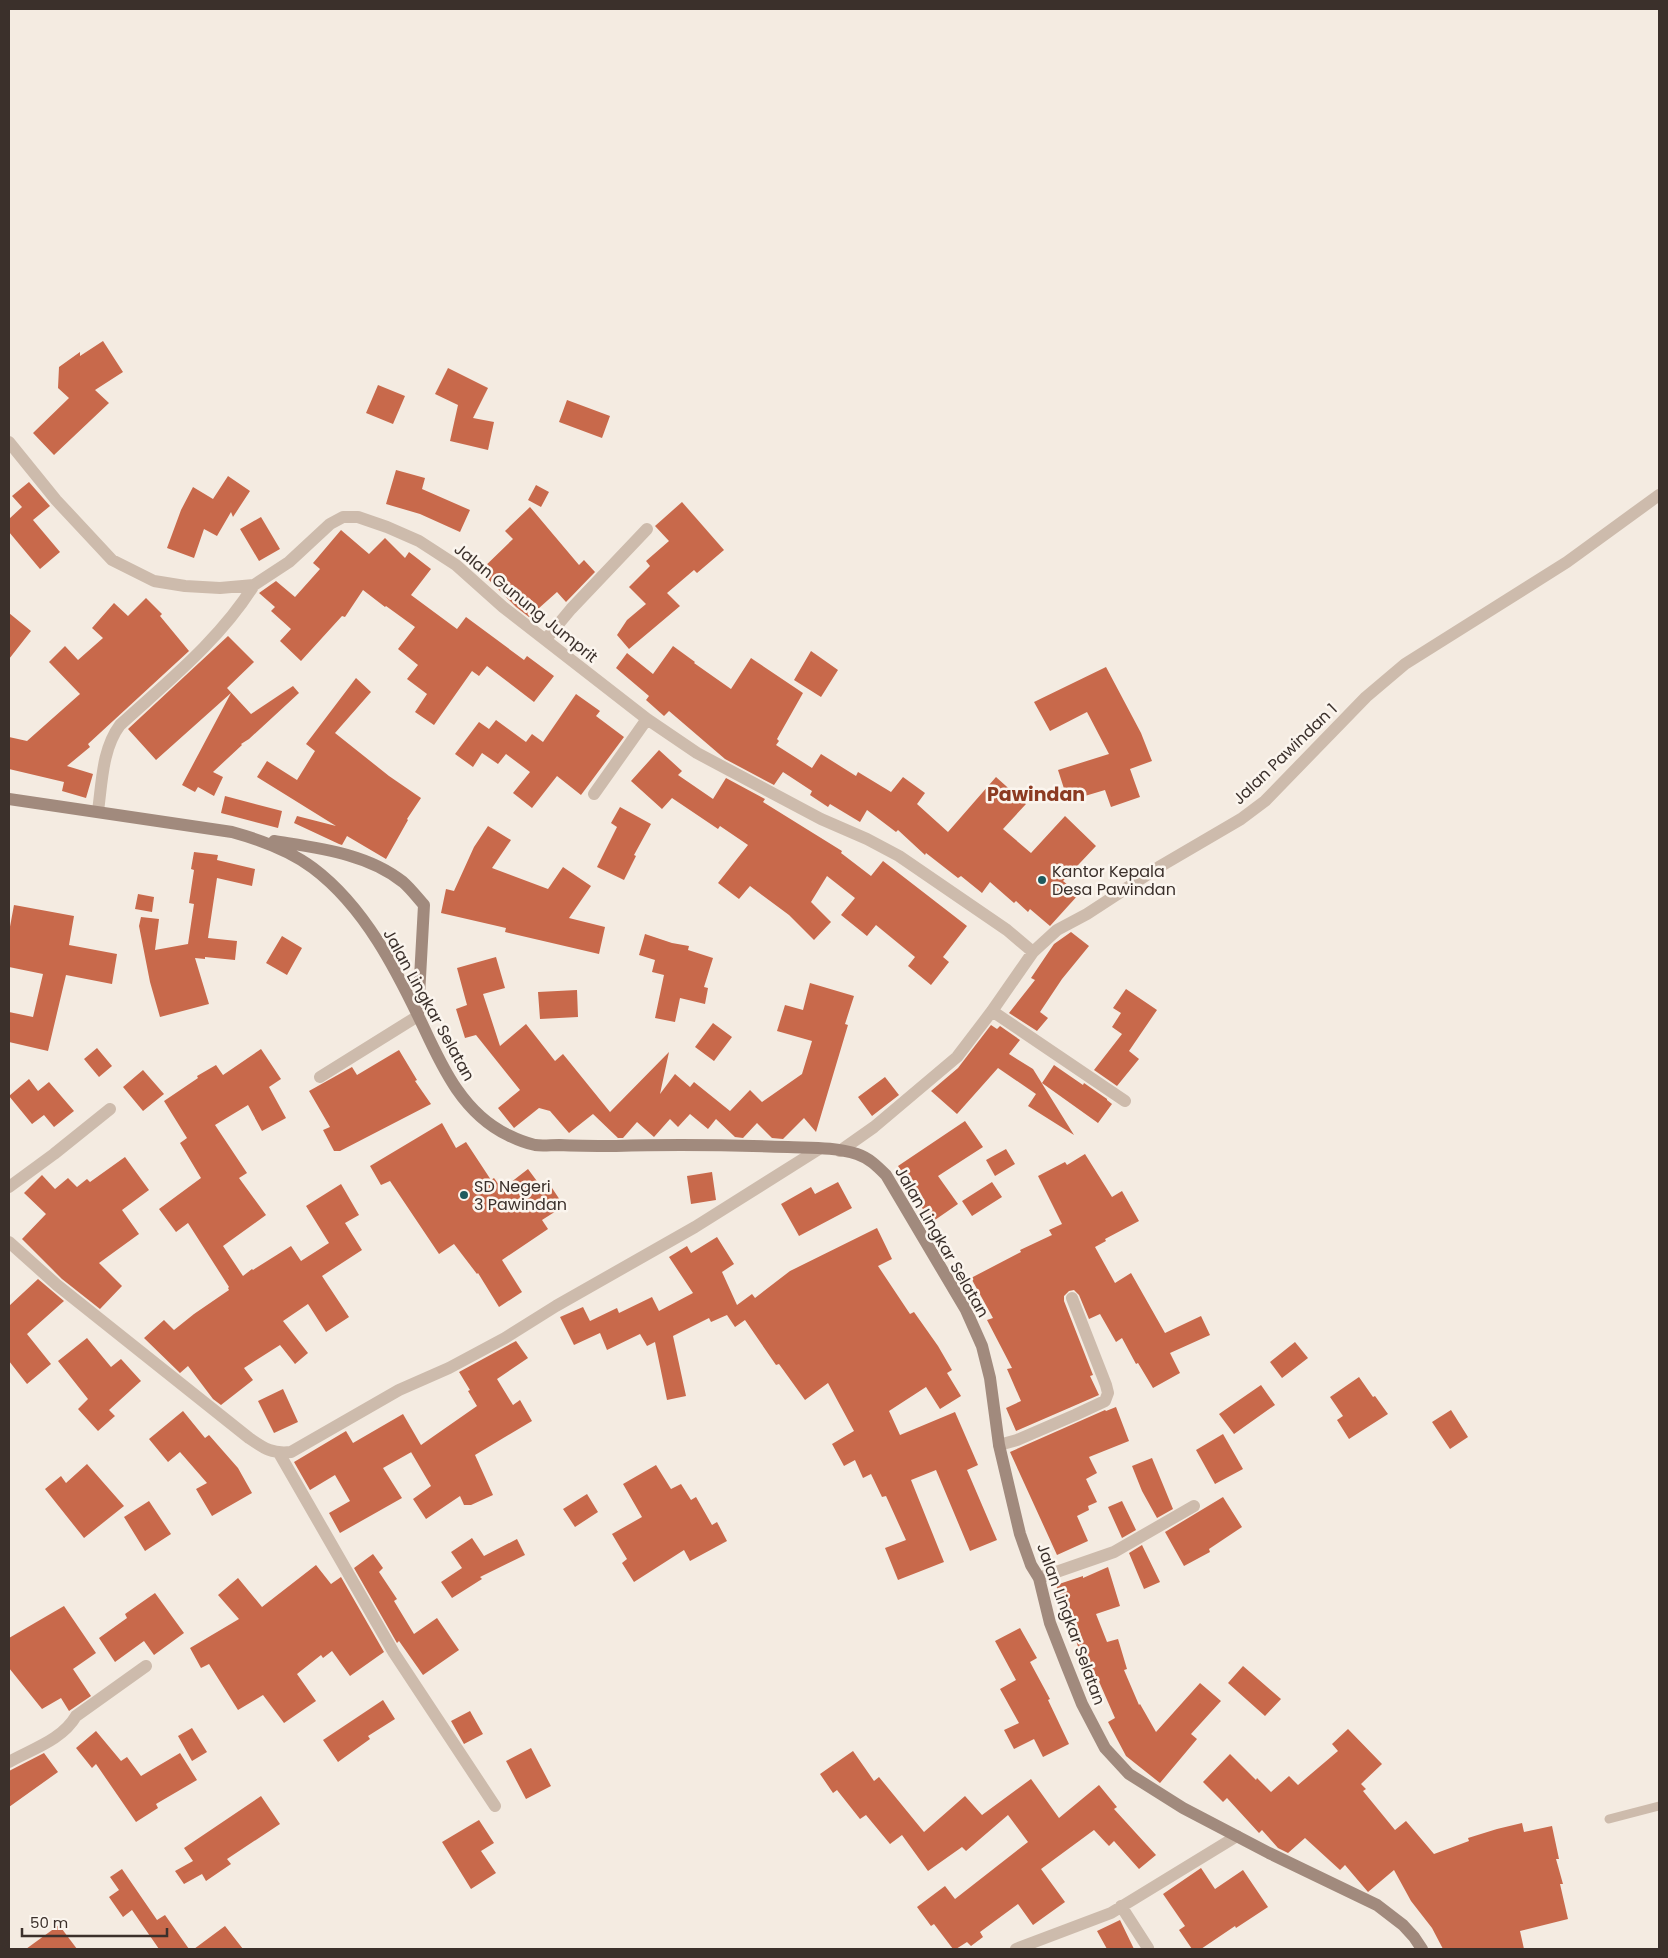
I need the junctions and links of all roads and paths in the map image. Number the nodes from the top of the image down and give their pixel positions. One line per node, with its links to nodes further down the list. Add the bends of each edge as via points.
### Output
1 (9, 442): 4 (street, Jalan Gunung Jumprit, via 56,500 112,560 154,581 220,588)
2 (1659, 495): 11 (street, Jalan Pawindan 1, via 1567,562 1405,664 1366,697 1265,801 1242,820 1057,930)
3 (647, 529): 5 (street)
4 (254, 585): 5 (street, Jalan Gunung Jumprit, via 289,562 330,524 343,517 358,518 419,540 456,565 503,607); 9 (street, via 239,609 111,737)
5 (546, 639): 6 (street, Jalan Gunung Jumprit)
6 (647, 719): 7 (street); 11 (street, Jalan Gunung Jumprit, via 697,753 899,856)
7 (594, 794)
8 (9, 799): 9 (street, Jalan Lingkar Selatan)
9 (98, 811): 10 (street, Jalan Lingkar Selatan)
10 (259, 839): 13 (street, Jalan Lingkar Selatan, via 314,868 339,891 372,934); 13 (street, via 332,851 377,865 403,882 424,904)
11 (1033, 952): 12 (street, Jalan Pawindan 1)
12 (992, 1011): 15 (street); 18 (street, Jalan Pawindan 1, via 957,1057 874,1127)
13 (418, 1016): 14 (street); 17 (street, Jalan Lingkar Selatan, via 462,1098 507,1134 534,1145)
14 (320, 1077)
15 (1125, 1101)
16 (110, 1109): 19 (street)
17 (819, 1149): 18 (street, Jalan Lingkar Selatan); 23 (street, via 695,1227 504,1338 400,1390 291,1452)
18 (840, 1150): 22 (street, Jalan Lingkar Selatan, via 867,1158 886,1175 966,1310 982,1346 990,1378)
19 (9, 1187)
20 (9, 1242): 23 (street, via 249,1438 266,1450)
21 (1072, 1298): 22 (street, via 1106,1385 1105,1401)
22 (999, 1445): 25 (street, Jalan Lingkar Selatan, via 1020,1534)
23 (278, 1453): 28 (street, via 394,1653)
24 (1194, 1506): 25 (street, via 1118,1550)
25 (1038, 1578): 31 (street, Jalan Lingkar Selatan, via 1050,1623 1082,1704 1110,1754 1144,1785)
26 (146, 1666): 27 (street, via 76,1716 70,1726 46,1743)
27 (9, 1762)
28 (495, 1806)
29 (1659, 1806): 30 (lane)
30 (1609, 1818)
31 (1237, 1836): 32 (street); 35 (street, Jalan Lingkar Selatan, via 1377,1905 1403,1925)
32 (1121, 1906): 33 (street, via 1085,1924); 34 (street)
33 (1016, 1949)
34 (1147, 1949)
35 (1422, 1949)

